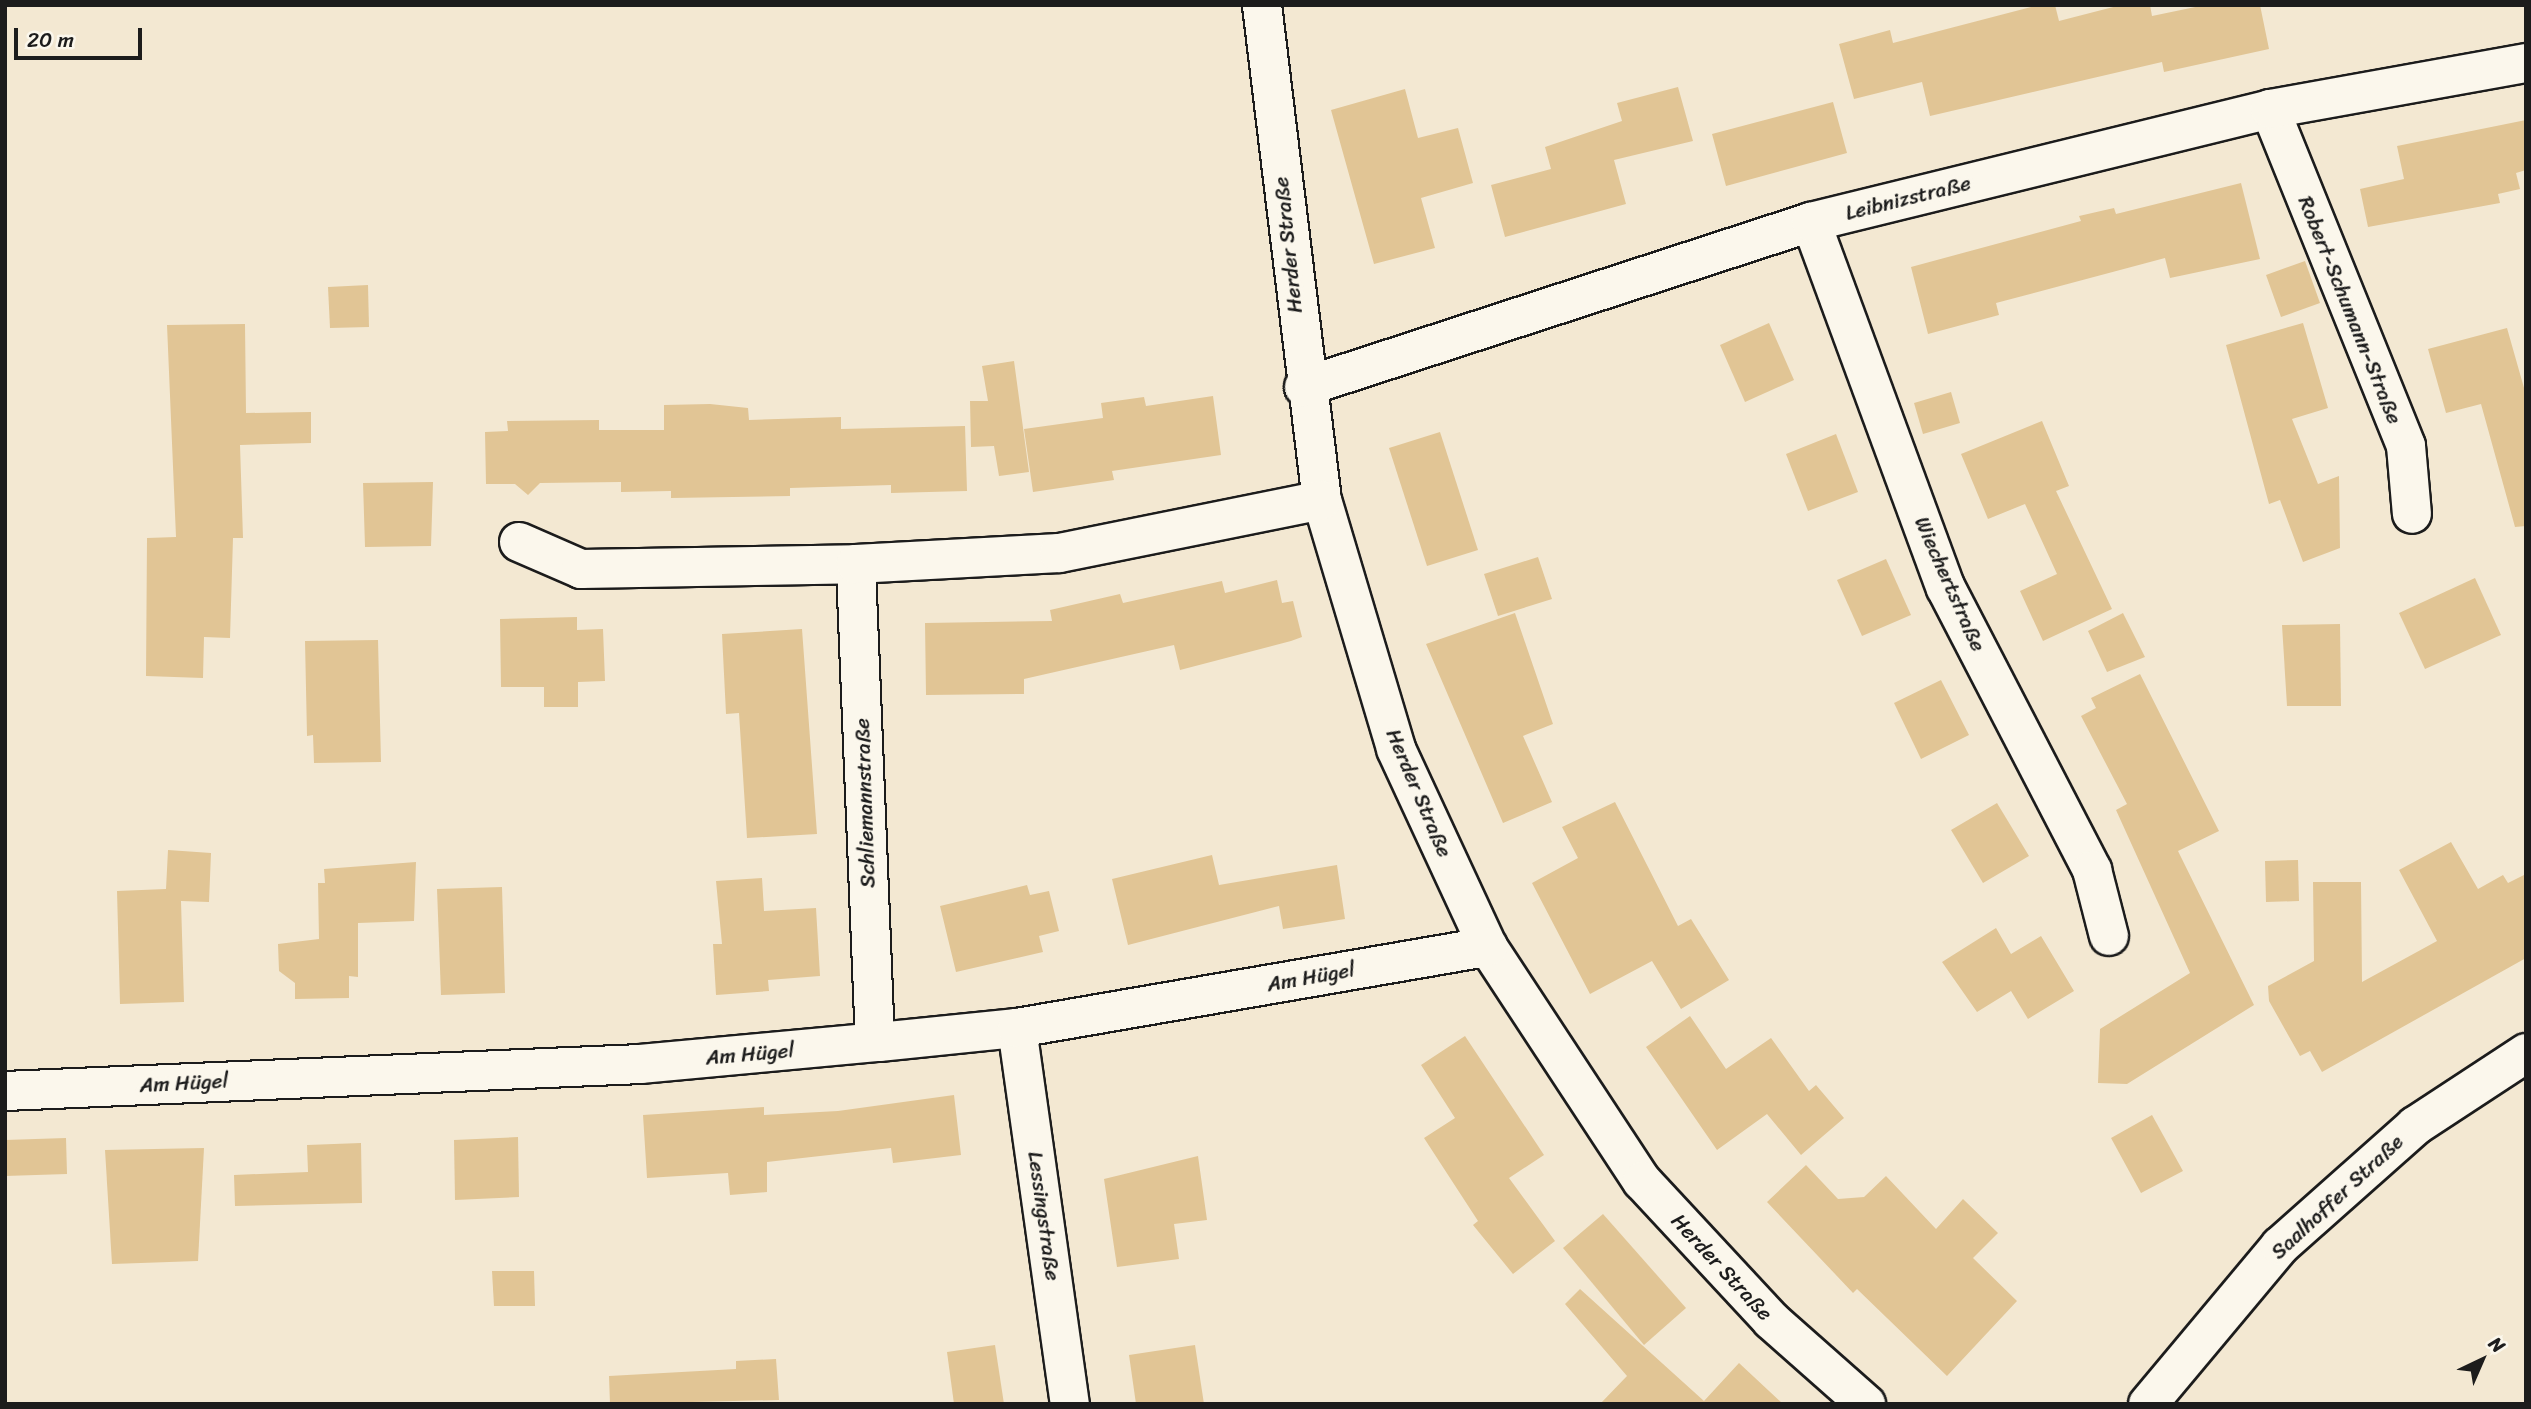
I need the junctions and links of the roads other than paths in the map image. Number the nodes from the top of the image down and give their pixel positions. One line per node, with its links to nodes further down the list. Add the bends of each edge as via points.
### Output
1 (1262, 5): 5 (street, Herder Straße)
2 (2526, 63): 3 (street, Leibnizstraße)
3 (2270, 109): 4 (street, Leibnizstraße); 7 (street, Robert-Schumann-Straße, via 2406,446)
4 (1811, 222): 5 (street, Leibnizstraße); 10 (street, Wiechertstraße, via 1947,588 2092,870)
5 (1304, 387): 6 (street, Herder Straße)
6 (1322, 500): 9 (street, via 1059,552); 11 (street, Herder Straße, via 1396,749)
7 (2412, 514)
8 (519, 542): 9 (street, via 580,569)
9 (856, 564): 13 (street, Schliemannstraße)
10 (2109, 936)
11 (1488, 947): 12 (street, Am Hügel); 17 (street, Herder Straße, via 1642,1181 1771,1320)
12 (1017, 1028): 13 (street, Am Hügel); 16 (street, Lessingstraße)
13 (875, 1042): 15 (street, Am Hügel, via 640,1065)
14 (2526, 1053): 18 (street, Saalhoffer Straße, via 2415,1126 2280,1246)
15 (5, 1091)
16 (1070, 1404)
17 (1866, 1404)
18 (2148, 1404)

